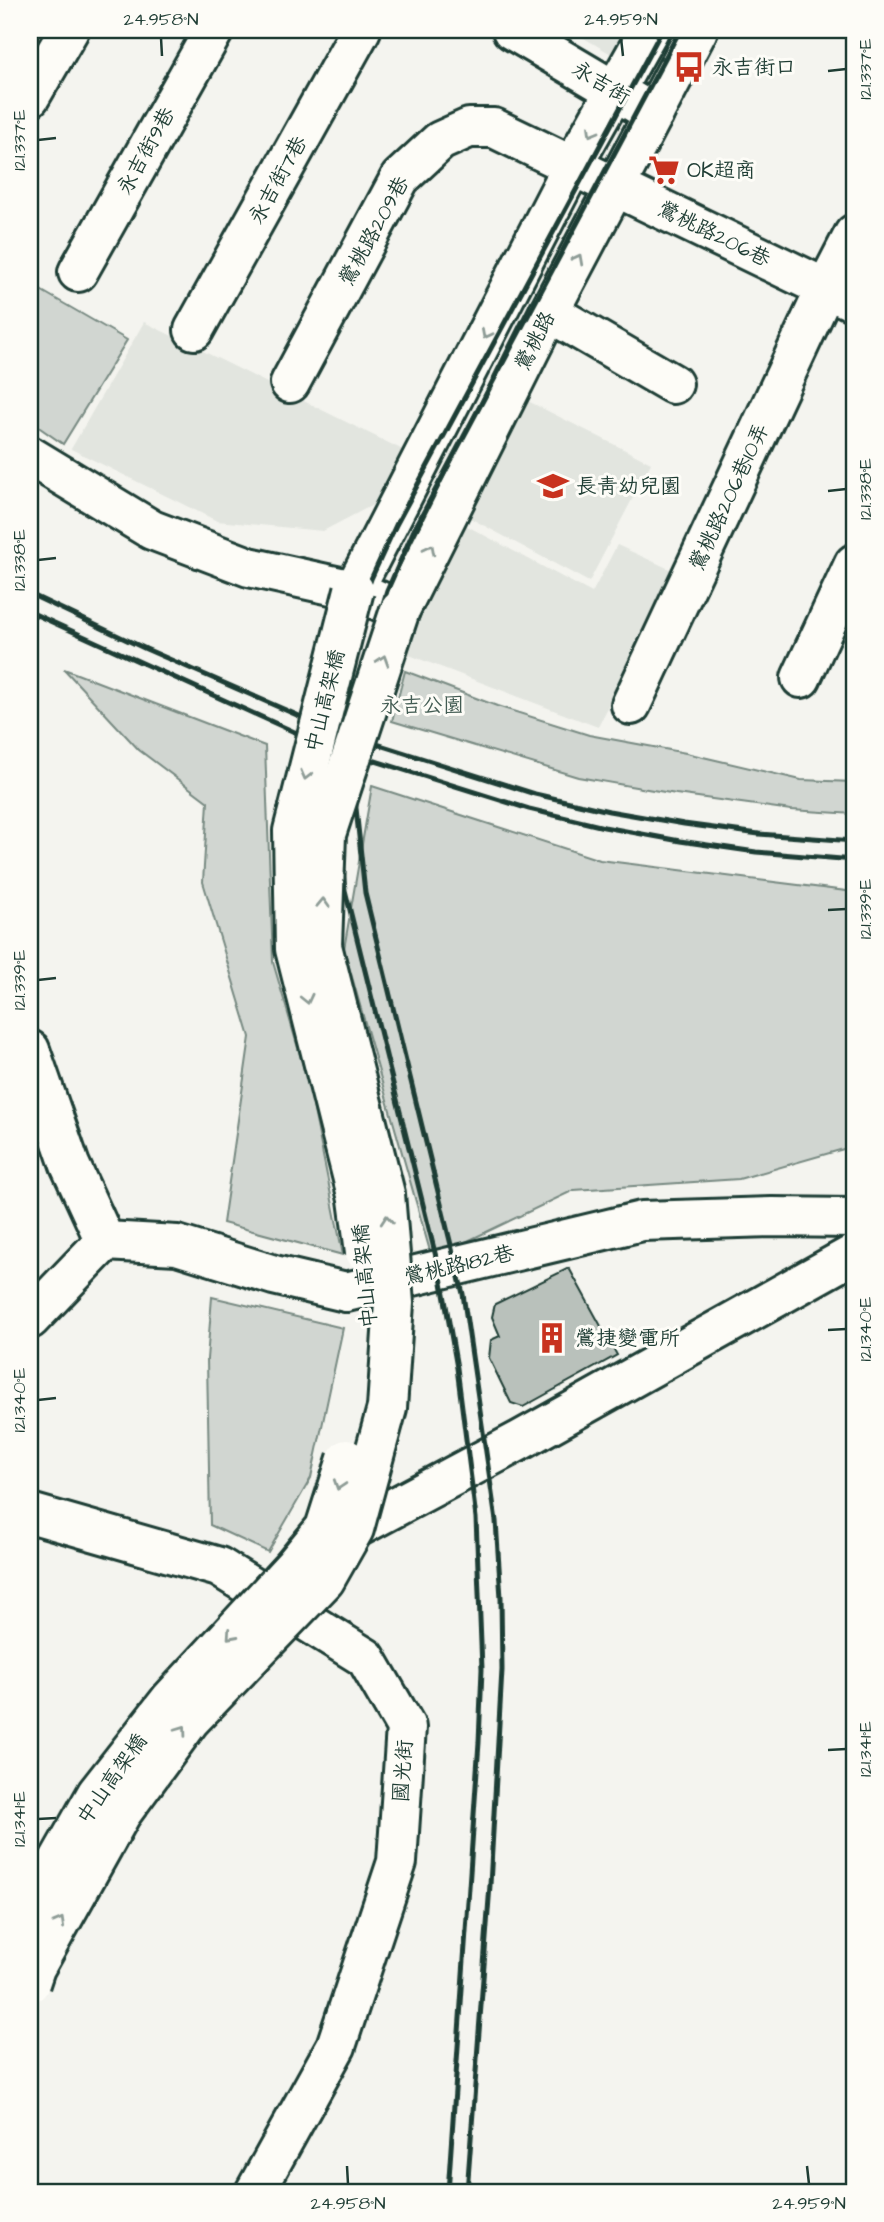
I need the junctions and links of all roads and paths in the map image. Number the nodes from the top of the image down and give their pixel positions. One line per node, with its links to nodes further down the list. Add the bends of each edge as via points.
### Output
1 (69, 30): 8 (street)
2 (214, 30): 13 (street, 永吉街9巷)
3 (361, 30): 16 (street, 永吉街7巷)
4 (512, 30): 7 (street, 永吉街)
5 (649, 30): 7 (street)
6 (698, 30): 9 (street, 鶯桃路)
7 (616, 92): 9 (street, 永吉街); 10 (street, one-way to 10)
8 (30, 97)
9 (654, 114): 11 (street, 鶯桃路)
10 (573, 165): 11 (street, 鶯桃路206巷); 17 (street, 鶯桃路209巷, via 494,128 469,128 440,141 400,178); 21 (street, one-way to 21)
11 (616, 187): 14 (street, 鶯桃路206巷); 15 (street, 鶯桃路, one-way to 11)
12 (854, 234): 14 (street, 鶯桃路206巷10弄)
13 (78, 272)
14 (840, 295): 24 (street, 鶯桃路206巷10弄)
15 (549, 312): 18 (street); 22 (street, 鶯桃路, one-way to 15)
16 (194, 330)
17 (290, 383)
18 (673, 384)
19 (30, 456): 21 (street, via 152,530 249,567)
20 (854, 564): 23 (street)
21 (354, 590): 22 (street); 31 (street, 中山高架橋, one-way to 31, bridge, via 293,831 295,949 358,1199 373,1313 365,1404)
22 (400, 610): 31 (street, 中山高架橋, one-way to 22, bridge, via 387,1408 394,1303 385,1194 322,946 326,834)
23 (801, 678)
24 (631, 705)
25 (30, 1050): 27 (street, via 70,1165)
26 (854, 1218): 27 (street, 鶯桃路182巷, via 642,1221 346,1292 177,1245)
27 (105, 1241): 29 (street)
28 (854, 1254): 31 (street, 中山高架橋, via 521,1440)
29 (30, 1319)
30 (30, 1513): 34 (street, 國光街, via 219,1567 366,1658 405,1727 397,1862 336,2046)
31 (339, 1528): 32 (street, 中山高架橋, one-way to 32, bridge, via 293,1567 170,1700 97,1793); 33 (street, 中山高架橋, one-way to 31, bridge, via 121,1814 190,1720 325,1580)
32 (30, 1911)
33 (30, 1983)
34 (255, 2192)

